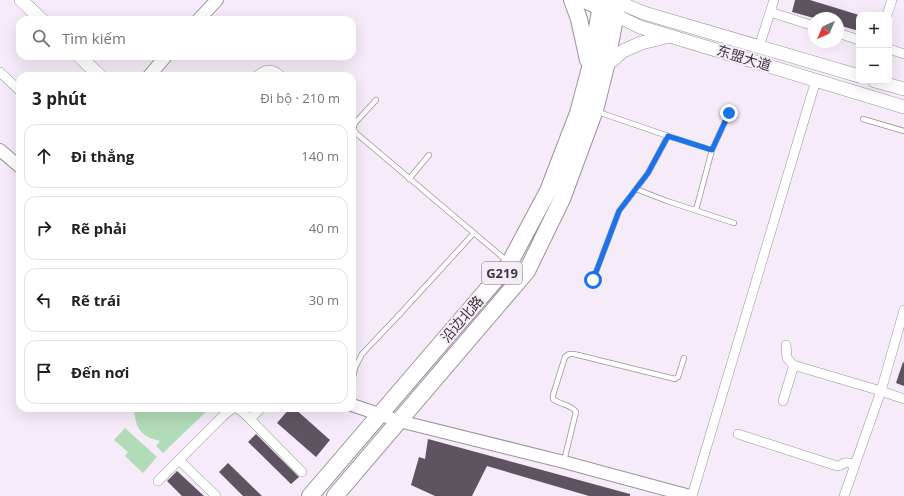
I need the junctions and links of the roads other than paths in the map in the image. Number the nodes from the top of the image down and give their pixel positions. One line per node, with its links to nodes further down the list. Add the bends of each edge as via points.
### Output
1 (21, 0): 11 (main road)
2 (217, 0): 12 (street)
3 (572, 0): 23 (highway)
4 (580, 0): 7 (street)
5 (774, 0): 9 (street)
6 (892, 0): 10 (street)
7 (597, 3): 8 (highway, 东盟大道); 23 (highway, 沿边北路 / G219)
8 (616, 4): 14 (main road, 东盟大道, via 640,26); 17 (main road, 东盟大道); 22 (highway, 沿边北路 / G219)
9 (770, 12): 13 (street); 17 (street)
10 (888, 12)
11 (38, 16)
12 (202, 16)
13 (808, 24)
14 (671, 36): 22 (main road, via 641,43 623,51); 30 (main road, 东盟大道)
15 (844, 36): 16 (street)
16 (856, 39)
17 (759, 47): 29 (main road, 东盟大道)
18 (892, 50): 19 (street)
19 (904, 54)
20 (84, 60): 25 (main road)
21 (163, 60): 26 (street)
22 (606, 66): 36 (highway, 沿边北路 / G219)
23 (590, 68): 52 (highway, 沿边北路 / G219, via 578,113 548,190)
24 (0, 72): 32 (street)
25 (96, 72)
26 (152, 72)
27 (262, 72): 28 (street)
28 (277, 72)
29 (856, 75)
30 (816, 80): 35 (main road, 东盟大道); 78 (street)
31 (886, 84): 33 (main road)
32 (16, 87)
33 (904, 89)
34 (376, 100): 39 (lane)
35 (904, 107)
36 (595, 110): 42 (lane); 68 (highway, 沿边北路 / G219, via 562,199 527,271)
37 (729, 113): 44 (lane)
38 (862, 119): 40 (lane)
39 (356, 122)
40 (904, 131)
41 (356, 133): 47 (lane)
42 (668, 136): 44 (lane); 48 (lane, via 648,173)
43 (0, 150): 46 (street)
44 (712, 150): 49 (lane)
45 (429, 155): 47 (lane)
46 (16, 164)
47 (410, 179): 51 (lane)
48 (636, 189): 49 (lane); 53 (lane, via 619,211)
49 (696, 210): 50 (lane)
50 (734, 223)
51 (474, 233): 52 (lane); 58 (lane, via 362,354)
52 (510, 264): 66 (highway, 沿边北路 / G219)
53 (593, 280)
54 (904, 310): 59 (street)
55 (786, 345): 57 (street, via 787,358)
56 (684, 358): 71 (lane, via 675,379 574,354 565,357 552,395 557,402 570,406 576,412)
57 (793, 365): 59 (street); 61 (street)
58 (356, 366)
59 (881, 391): 60 (street); 72 (street)
60 (904, 399)
61 (783, 401)
62 (356, 406): 66 (street)
63 (228, 412): 70 (street)
64 (242, 412): 67 (street)
65 (257, 412): 67 (street)
66 (380, 415): 68 (street); 76 (highway, 沿边北路 / G219)
67 (250, 419): 73 (street)
68 (399, 421): 71 (street); 77 (highway, 沿边北路 / G219)
69 (738, 434): 72 (street, via 839,467 844,463)
70 (179, 460): 74 (street); 75 (street)
71 (564, 462): 78 (street)
72 (855, 464): 79 (street)
73 (302, 472)
74 (158, 482)
75 (216, 496)
76 (310, 496)
77 (335, 496)
78 (691, 496)
79 (844, 496)

